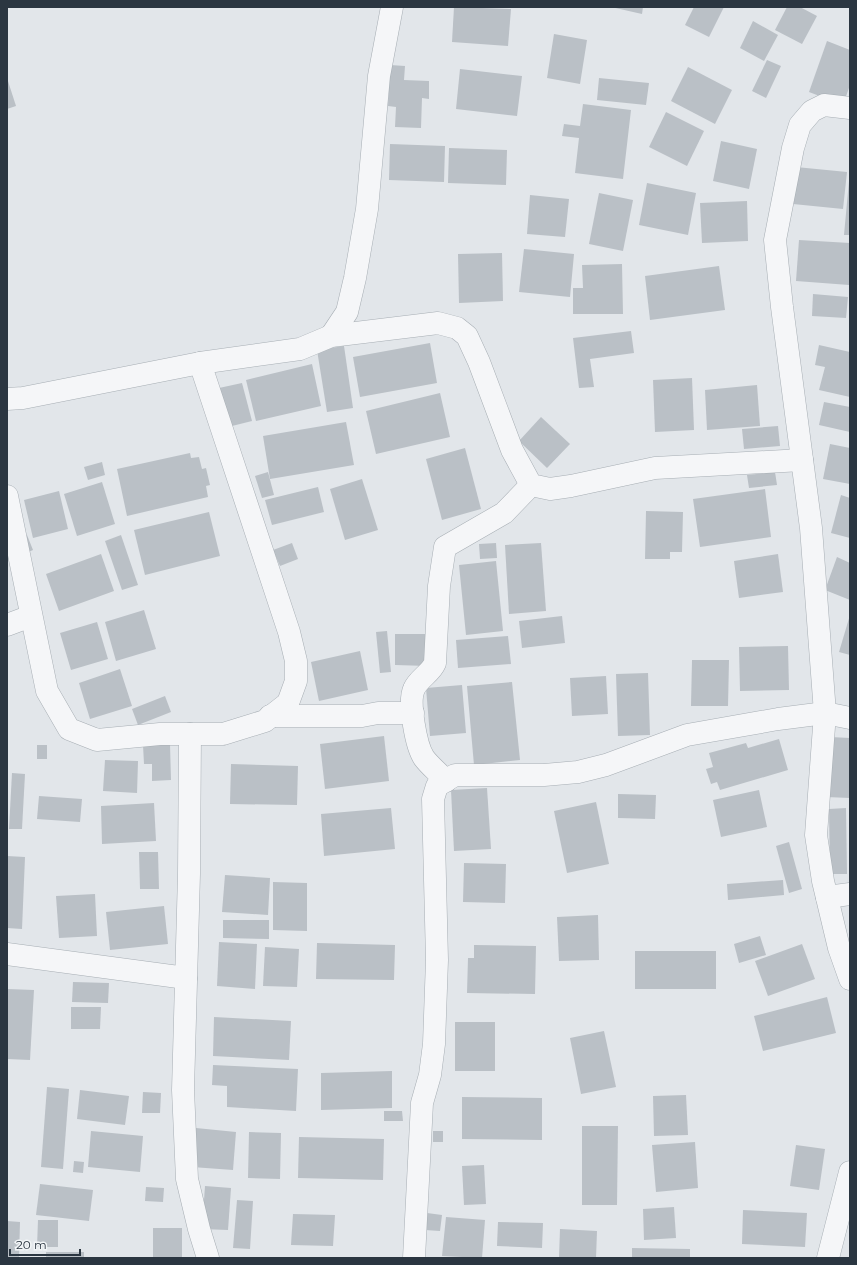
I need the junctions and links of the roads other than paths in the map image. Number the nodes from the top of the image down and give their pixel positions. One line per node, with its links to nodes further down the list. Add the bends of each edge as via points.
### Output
1 (392, 7): 3 (street, via 378,76 367,209 355,278 347,312)
2 (850, 108): 6 (street, via 824,105 812,111 800,125 775,240)
3 (331, 336): 4 (street, via 300,349); 7 (street, via 438,323 457,328 466,336 479,362 512,450)
4 (200, 363): 5 (street, via 23,398); 13 (street, via 289,632 296,661 296,682 288,703)
5 (7, 398)
6 (802, 460): 7 (street, via 655,468 550,489); 12 (street, via 811,528)
7 (531, 485): 11 (street, via 504,513 446,547 439,586 435,663 433,669 414,687)
8 (7, 496): 9 (street)
9 (31, 616): 10 (street); 15 (street, via 47,691 70,730 97,740)
10 (7, 625)
11 (413, 713): 13 (street); 16 (street, via 414,726 424,758)
12 (825, 713): 14 (street); 16 (street, via 687,735 606,765 578,772 544,776 455,775); 18 (street, via 816,835)
13 (270, 716): 15 (street, via 223,734)
14 (850, 718)
15 (190, 734): 20 (street)
16 (446, 781): 24 (street, via 437,786 433,799 437,960 434,1044 430,1075 422,1103)
17 (850, 894): 18 (street)
18 (827, 897): 21 (street, via 839,948)
19 (7, 954): 20 (street)
20 (186, 978): 23 (street, via 184,1090 187,1179)
21 (850, 979)
22 (850, 1172): 25 (street)
23 (208, 1258)
24 (414, 1258)
25 (828, 1258)

